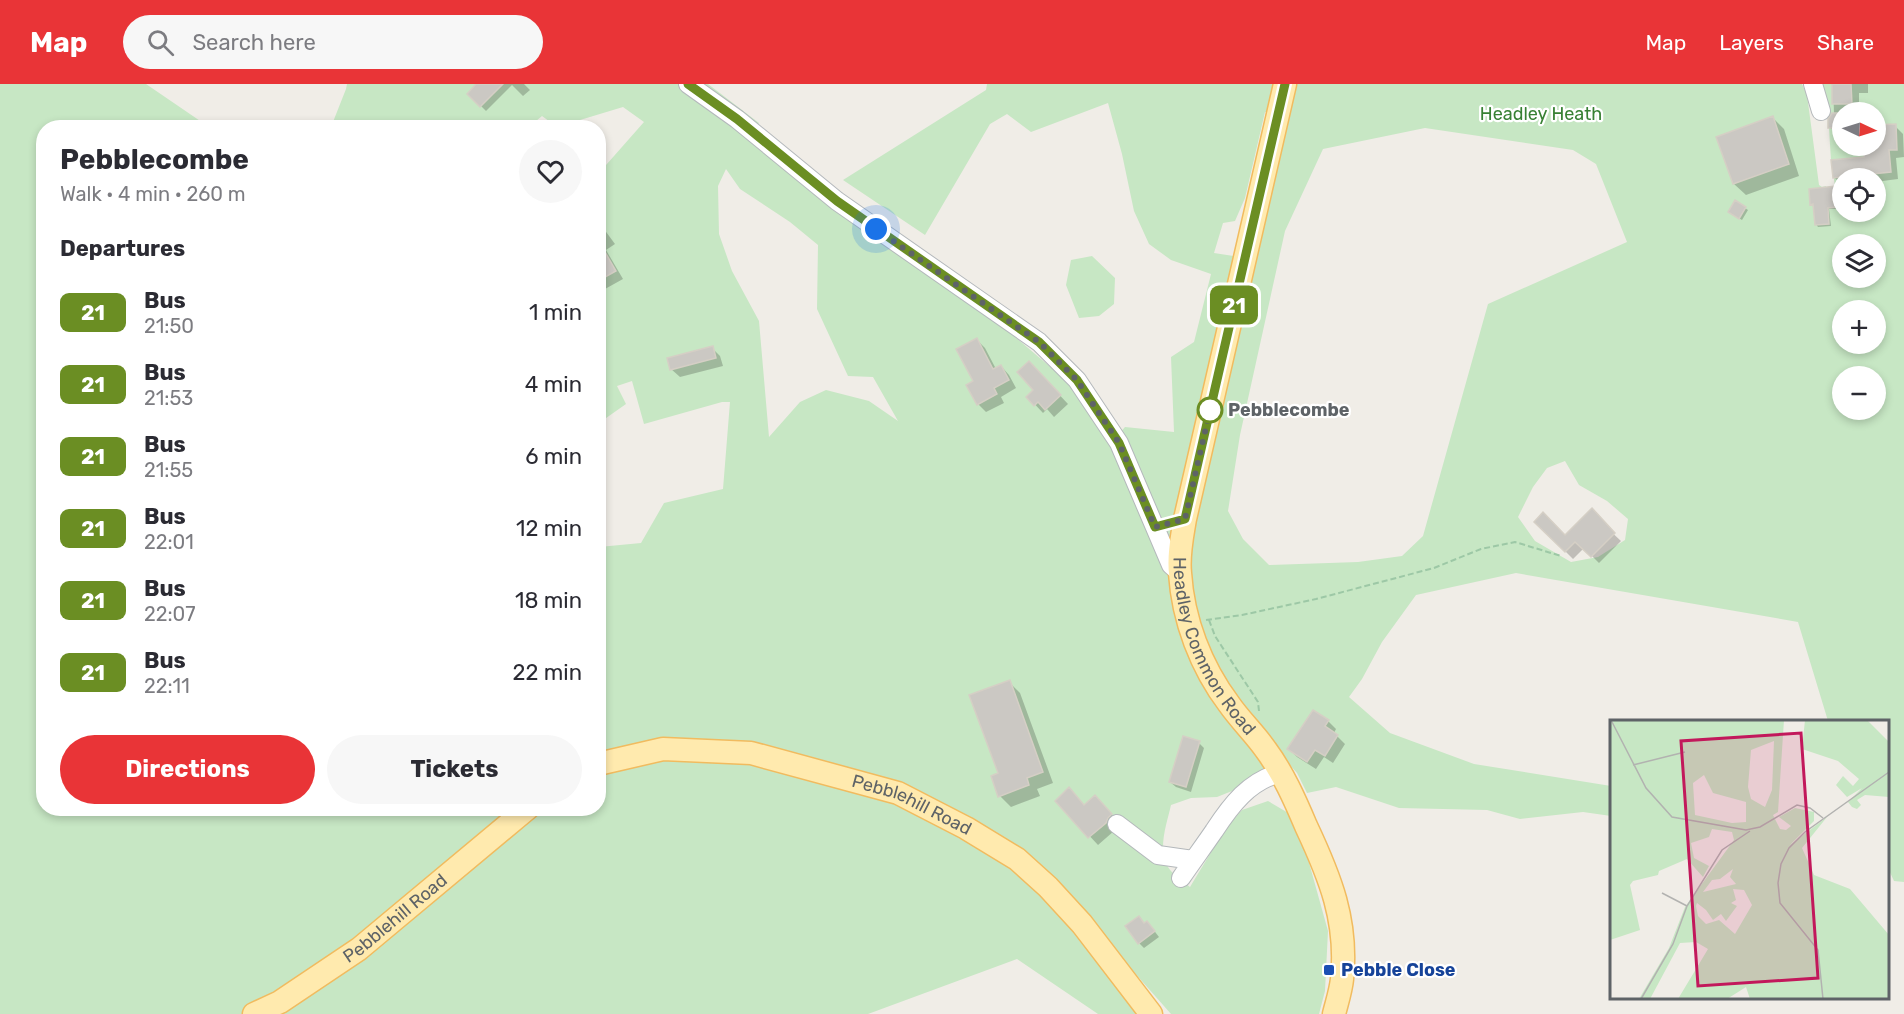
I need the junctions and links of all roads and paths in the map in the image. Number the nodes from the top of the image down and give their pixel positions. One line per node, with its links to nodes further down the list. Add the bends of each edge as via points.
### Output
1 (688, 84): 6 (street, via 837,201 1039,342 1077,380 1119,443)
2 (1285, 84): 5 (main road, Headley Common Road)
3 (1813, 84): 4 (street)
4 (1821, 111)
5 (1185, 519): 6 (street); 8 (main road, Headley Common Road)
6 (1155, 527): 8 (street, via 1172,565)
7 (1561, 556): 9 (path, via 1515,542 1316,599)
8 (1180, 573): 9 (main road, Headley Common Road)
9 (1199, 621): 10 (path, via 1215,636 1258,702); 12 (main road, Headley Common Road, via 1199,651 1213,681)
10 (1259, 711)
11 (606, 762): 18 (main road, Pebblehill Road, via 663,749 752,753 898,794 1017,859 1082,924)
12 (1280, 772): 15 (street, via 1246,791); 19 (main road, Headley Common Road, via 1321,857 1341,917 1343,970)
13 (518, 816): 17 (main road, Pebblehill Road, via 358,949 280,1002)
14 (1117, 824): 15 (street, via 1158,855)
15 (1193, 860): 16 (street)
16 (1181, 878)
17 (254, 1014)
18 (1151, 1014)
19 (1334, 1014)

